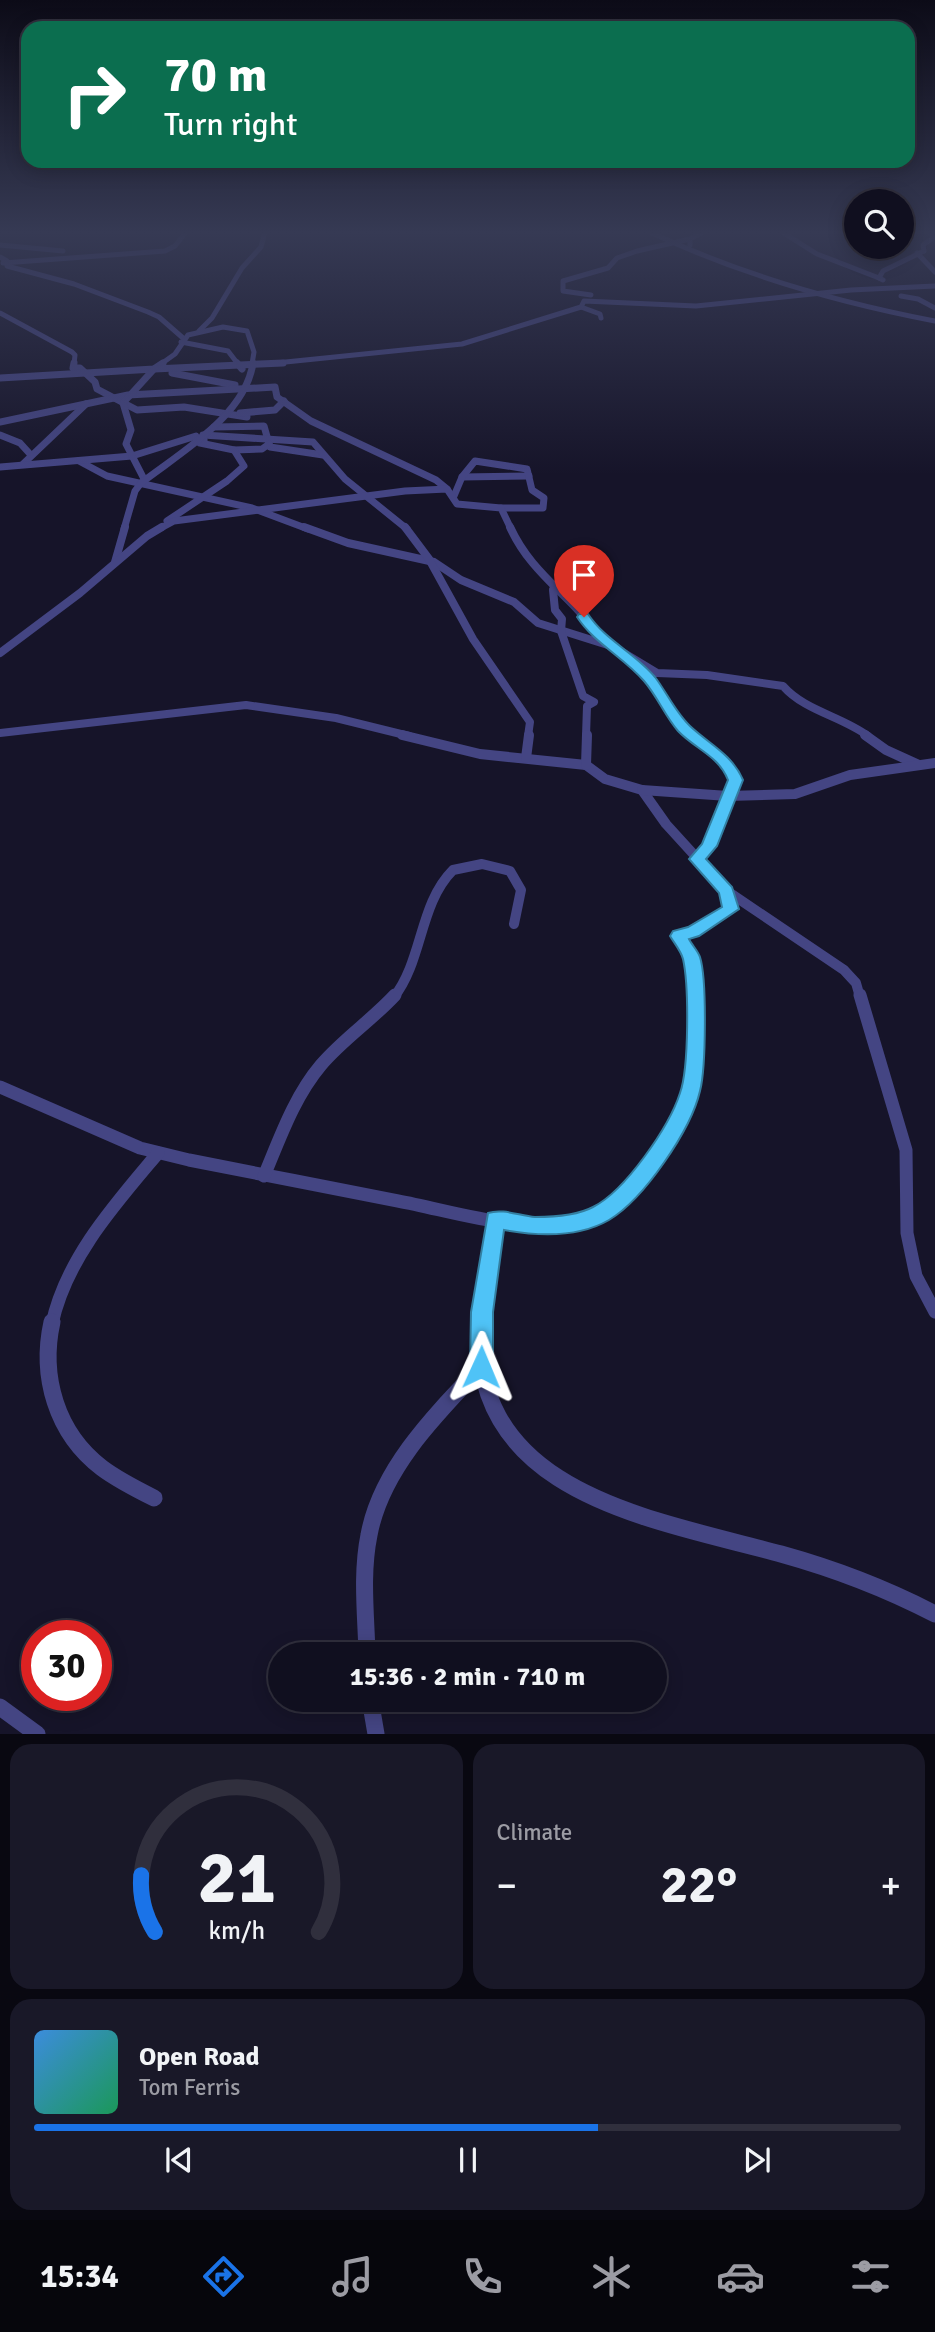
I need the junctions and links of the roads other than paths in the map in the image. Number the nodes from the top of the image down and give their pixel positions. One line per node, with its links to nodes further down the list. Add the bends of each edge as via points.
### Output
1 (0, 313): 10 (street)
2 (150, 313): 13 (street)
3 (560, 313): 14 (street, via 462,344)
4 (597, 313): 7 (street)
5 (898, 313): 8 (street)
6 (215, 315): 11 (street, via 229,321); 12 (street, via 201,331)
7 (601, 318)
8 (935, 321)
9 (0, 322): 10 (street)
10 (21, 326): 17 (street, via 72,352 74,368)
11 (228, 327): 12 (street); 14 (street, via 247,331 254,352)
12 (193, 333): 13 (street)
13 (182, 340): 15 (street, via 228,351); 16 (street, via 175,354)
14 (250, 366): 15 (street); 19 (street)
15 (239, 367): 16 (street); 19 (street)
16 (151, 370): 17 (street); 19 (street); 21 (street)
17 (85, 374): 18 (street); 20 (street)
18 (0, 378)
19 (248, 381): 21 (street); 23 (street, via 276,388 277,397); 26 (street)
20 (97, 389): 22 (street); 25 (street)
21 (128, 395): 22 (street); 24 (street)
22 (116, 398): 24 (street); 25 (street)
23 (285, 401): 27 (street, via 275,410); 43 (street, via 311,421 436,480)
24 (123, 403): 26 (street, via 137,410 184,407); 36 (street, via 130,421 127,444)
25 (85, 405): 28 (street); 34 (street, via 78,416)
26 (228, 413): 27 (street); 31 (street)
27 (246, 414): 29 (street)
28 (0, 422)
29 (241, 426): 31 (street, via 223,425); 32 (street, via 264,426)
30 (0, 435): 34 (street, via 20,443)
31 (203, 435): 32 (street); 33 (street, via 200,443); 36 (street); 42 (street)
32 (268, 441): 33 (street, via 261,449); 35 (street, via 278,450); 35 (street, via 313,442)
33 (234, 450): 45 (street, via 244,466)
34 (30, 454): 38 (street)
35 (323, 455): 44 (street)
36 (132, 456): 37 (street); 42 (street)
37 (79, 461): 38 (street); 42 (street, via 97,471)
38 (23, 464): 39 (street)
39 (0, 467)
40 (529, 476): 41 (street); 41 (street, via 526,469 494,460 474,462); 46 (street, via 532,490 544,498 543,508)
41 (462, 477): 43 (street)
42 (143, 481): 45 (street); 50 (street, via 135,492)
43 (451, 493): 44 (street); 46 (street, via 457,504)
44 (368, 496): 47 (street); 49 (street, via 405,527)
45 (196, 498): 47 (street); 48 (street)
46 (501, 508): 51 (street, via 520,549)
47 (255, 509): 48 (street, via 187,517); 49 (street, via 340,541)
48 (161, 527): 50 (street)
49 (434, 562): 52 (street, via 464,582 532,612 538,624); 57 (street, via 463,623 530,722)
50 (113, 564): 54 (street)
51 (553, 590): 52 (street); 53 (street)
52 (561, 631): 53 (street); 59 (street, via 583,696 594,702 587,706)
53 (614, 647): 55 (street)
54 (0, 653)
55 (629, 658): 60 (street, via 657,673 783,686 796,701 850,723 886,750); 62 (street, via 683,728 731,769 735,780)
56 (0, 733): 57 (street, via 246,705 336,718 480,754)
57 (526, 758): 59 (street)
58 (935, 763): 60 (street)
59 (586, 765): 61 (street, via 605,779)
60 (919, 765): 62 (street, via 850,775 795,794)
61 (642, 790): 62 (street); 63 (street)
62 (729, 796): 63 (street, via 709,846)
63 (697, 859): 64 (street)
64 (727, 891): 69 (street, via 731,909 694,932 678,936 692,958 696,1035 691,1091 677,1124 641,1177 601,1213 576,1222 536,1226); 70 (street, via 744,906 787,929 856,983 906,1150 911,1254 921,1288)
65 (514, 924): 68 (street, via 521,890 510,871 486,864 452,870 430,911 405,981 315,1073)
66 (0, 1087): 67 (street)
67 (158, 1153): 68 (street); 72 (street, via 110,1212 67,1279 52,1314 44,1356 50,1394 69,1433 99,1466)
68 (264, 1176): 69 (street)
69 (495, 1220): 71 (street, via 482,1312)
70 (935, 1312)
71 (481, 1367): 73 (street, via 499,1419 531,1460 575,1490 642,1516 874,1583); 74 (street, via 400,1462 370,1526)
72 (154, 1498)
73 (935, 1614)
74 (366, 1642)
75 (0, 1707): 77 (street)
76 (372, 1712): 78 (street)
77 (37, 1734)
78 (376, 1734)

